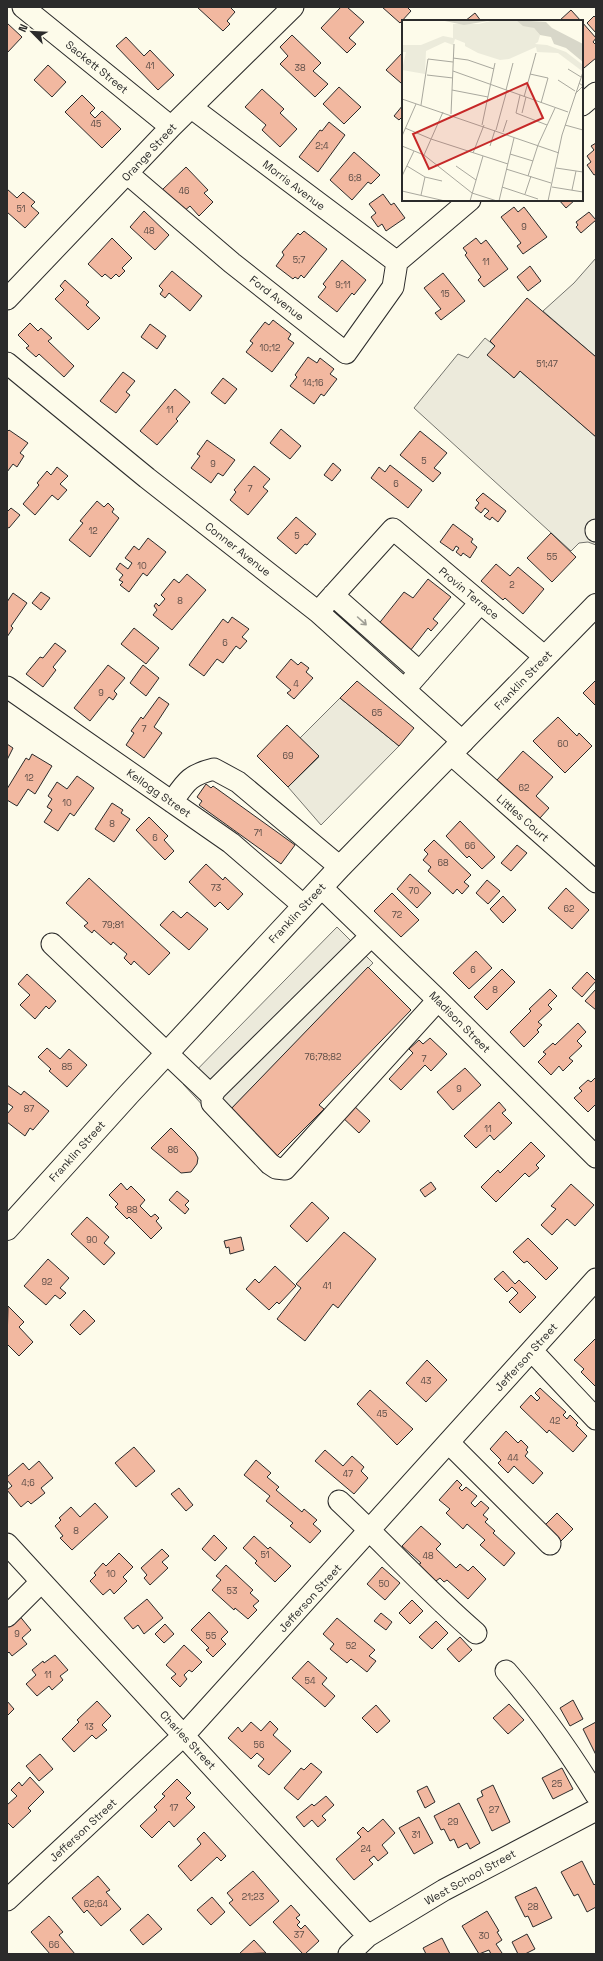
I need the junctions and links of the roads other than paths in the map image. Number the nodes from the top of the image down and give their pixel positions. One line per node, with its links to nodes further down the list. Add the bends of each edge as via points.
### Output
1 (23, 7): 6 (street, Sackett Street)
2 (293, 7): 5 (street, Orange Street)
3 (596, 93): 4 (street)
4 (583, 104)
5 (192, 108): 6 (street, Orange Street); 9 (street, Morris Avenue)
6 (171, 127): 7 (street, Orange Street)
7 (128, 174): 9 (street, Ford Avenue, via 232,263 346,352 393,287); 10 (street, Orange Street)
8 (469, 201): 9 (street)
9 (396, 262)
10 (7, 299)
11 (7, 363): 15 (street, Conner Avenue, via 147,478)
12 (333, 595): 13 (street, Provin Terrace, via 393,529); 15 (street); 17 (street, one-way to 17)
13 (480, 602): 16 (street, Provin Terrace); 17 (street)
14 (596, 605): 16 (main road, Franklin Street)
15 (318, 612): 19 (street, Conner Avenue)
16 (545, 657): 20 (main road, Franklin Street)
17 (420, 672): 19 (street)
18 (7, 687): 21 (street, Kellogg Street)
19 (404, 690): 20 (street, Conner Avenue)
20 (457, 748): 22 (main road, Franklin Street); 23 (street, Littles Court)
21 (172, 802): 22 (street, via 187,781 198,773 214,769 238,782); 25 (street, Kellogg Street, via 231,843)
22 (340, 867): 24 (main road, Franklin Street)
23 (596, 882)
24 (322, 888): 25 (main road, Franklin Street); 26 (street, Madison Street)
25 (304, 906): 29 (main road, Franklin Street)
26 (370, 936): 28 (street, Madison Street); 30 (street, via 215,1090)
27 (52, 944): 29 (street)
28 (438, 1000): 30 (street, via 285,1169 270,1164 212,1103); 31 (street, Madison Street)
29 (167, 1053): 30 (street); 32 (main road, Franklin Street)
30 (212, 1096)
31 (596, 1157)
32 (7, 1229)
33 (596, 1280): 34 (street, Jefferson Street)
34 (532, 1351): 35 (street); 36 (street, Jefferson Street)
35 (596, 1419)
36 (449, 1443): 38 (street, Jefferson Street); 40 (street)
37 (339, 1501): 38 (street)
38 (370, 1530): 43 (street, via 448,1609); 45 (street, Jefferson Street)
39 (7, 1544): 41 (street, Charles Street)
40 (550, 1544)
41 (41, 1582): 42 (street); 45 (street, Charles Street)
42 (7, 1616)
43 (476, 1633)
44 (506, 1671): 46 (street, via 563,1742)
45 (184, 1735): 48 (street, Jefferson Street); 49 (street, Charles Street)
46 (596, 1795)
47 (596, 1810): 49 (street, West School Street, via 444,1890)
48 (7, 1900)
49 (368, 1936): 50 (street, West School Street)
50 (349, 1954)

